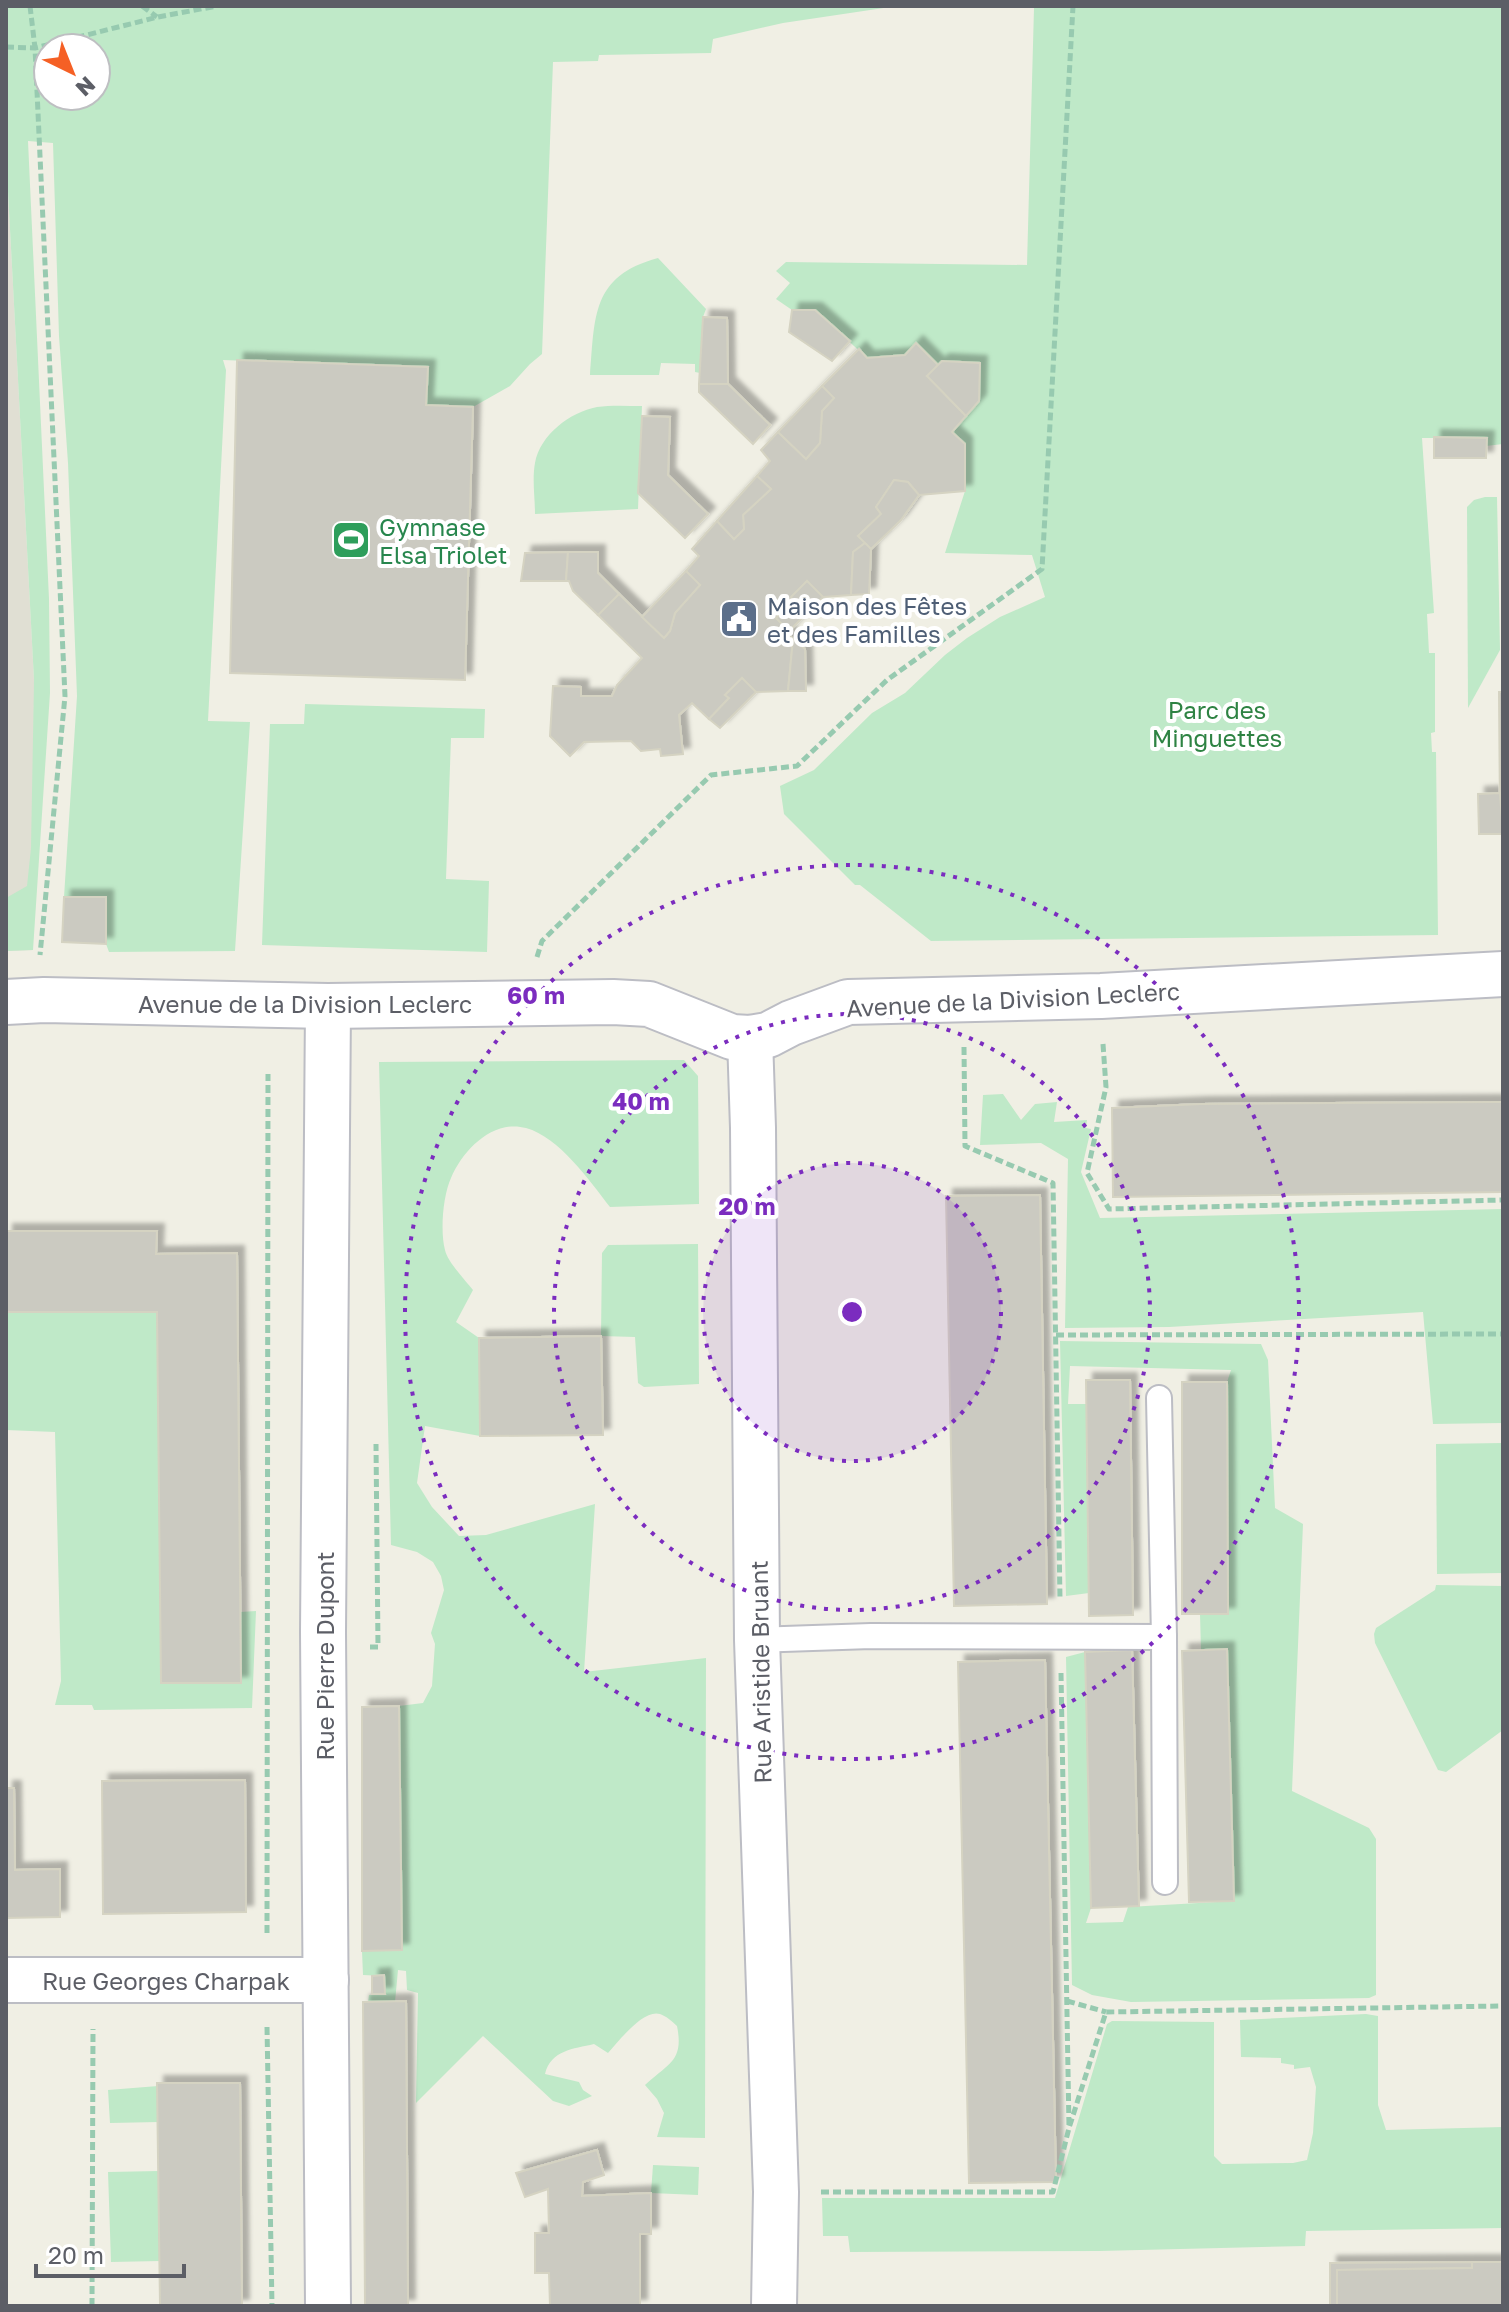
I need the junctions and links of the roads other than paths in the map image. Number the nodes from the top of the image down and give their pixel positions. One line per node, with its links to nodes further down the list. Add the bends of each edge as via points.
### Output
1 (1503, 974): 4 (street, Avenue de la Division Leclerc, via 1101,996 848,1002)
2 (25, 1001): 3 (street, Avenue de la Division Leclerc)
3 (328, 1006): 4 (street, Avenue de la Division Leclerc, via 649,1004 732,1037); 10 (street, Rue Pierre Dupont)
4 (750, 1038): 7 (street, Rue Aristide Bruant)
5 (1159, 1398): 6 (lane)
6 (1164, 1637): 7 (lane); 8 (lane)
7 (757, 1640): 12 (street, Rue Aristide Bruant, via 776,2192)
8 (1165, 1882)
9 (6, 1980): 10 (street, Rue Georges Charpak)
10 (326, 1980): 11 (street, Rue Pierre Dupont)
11 (328, 2306)
12 (774, 2306)

